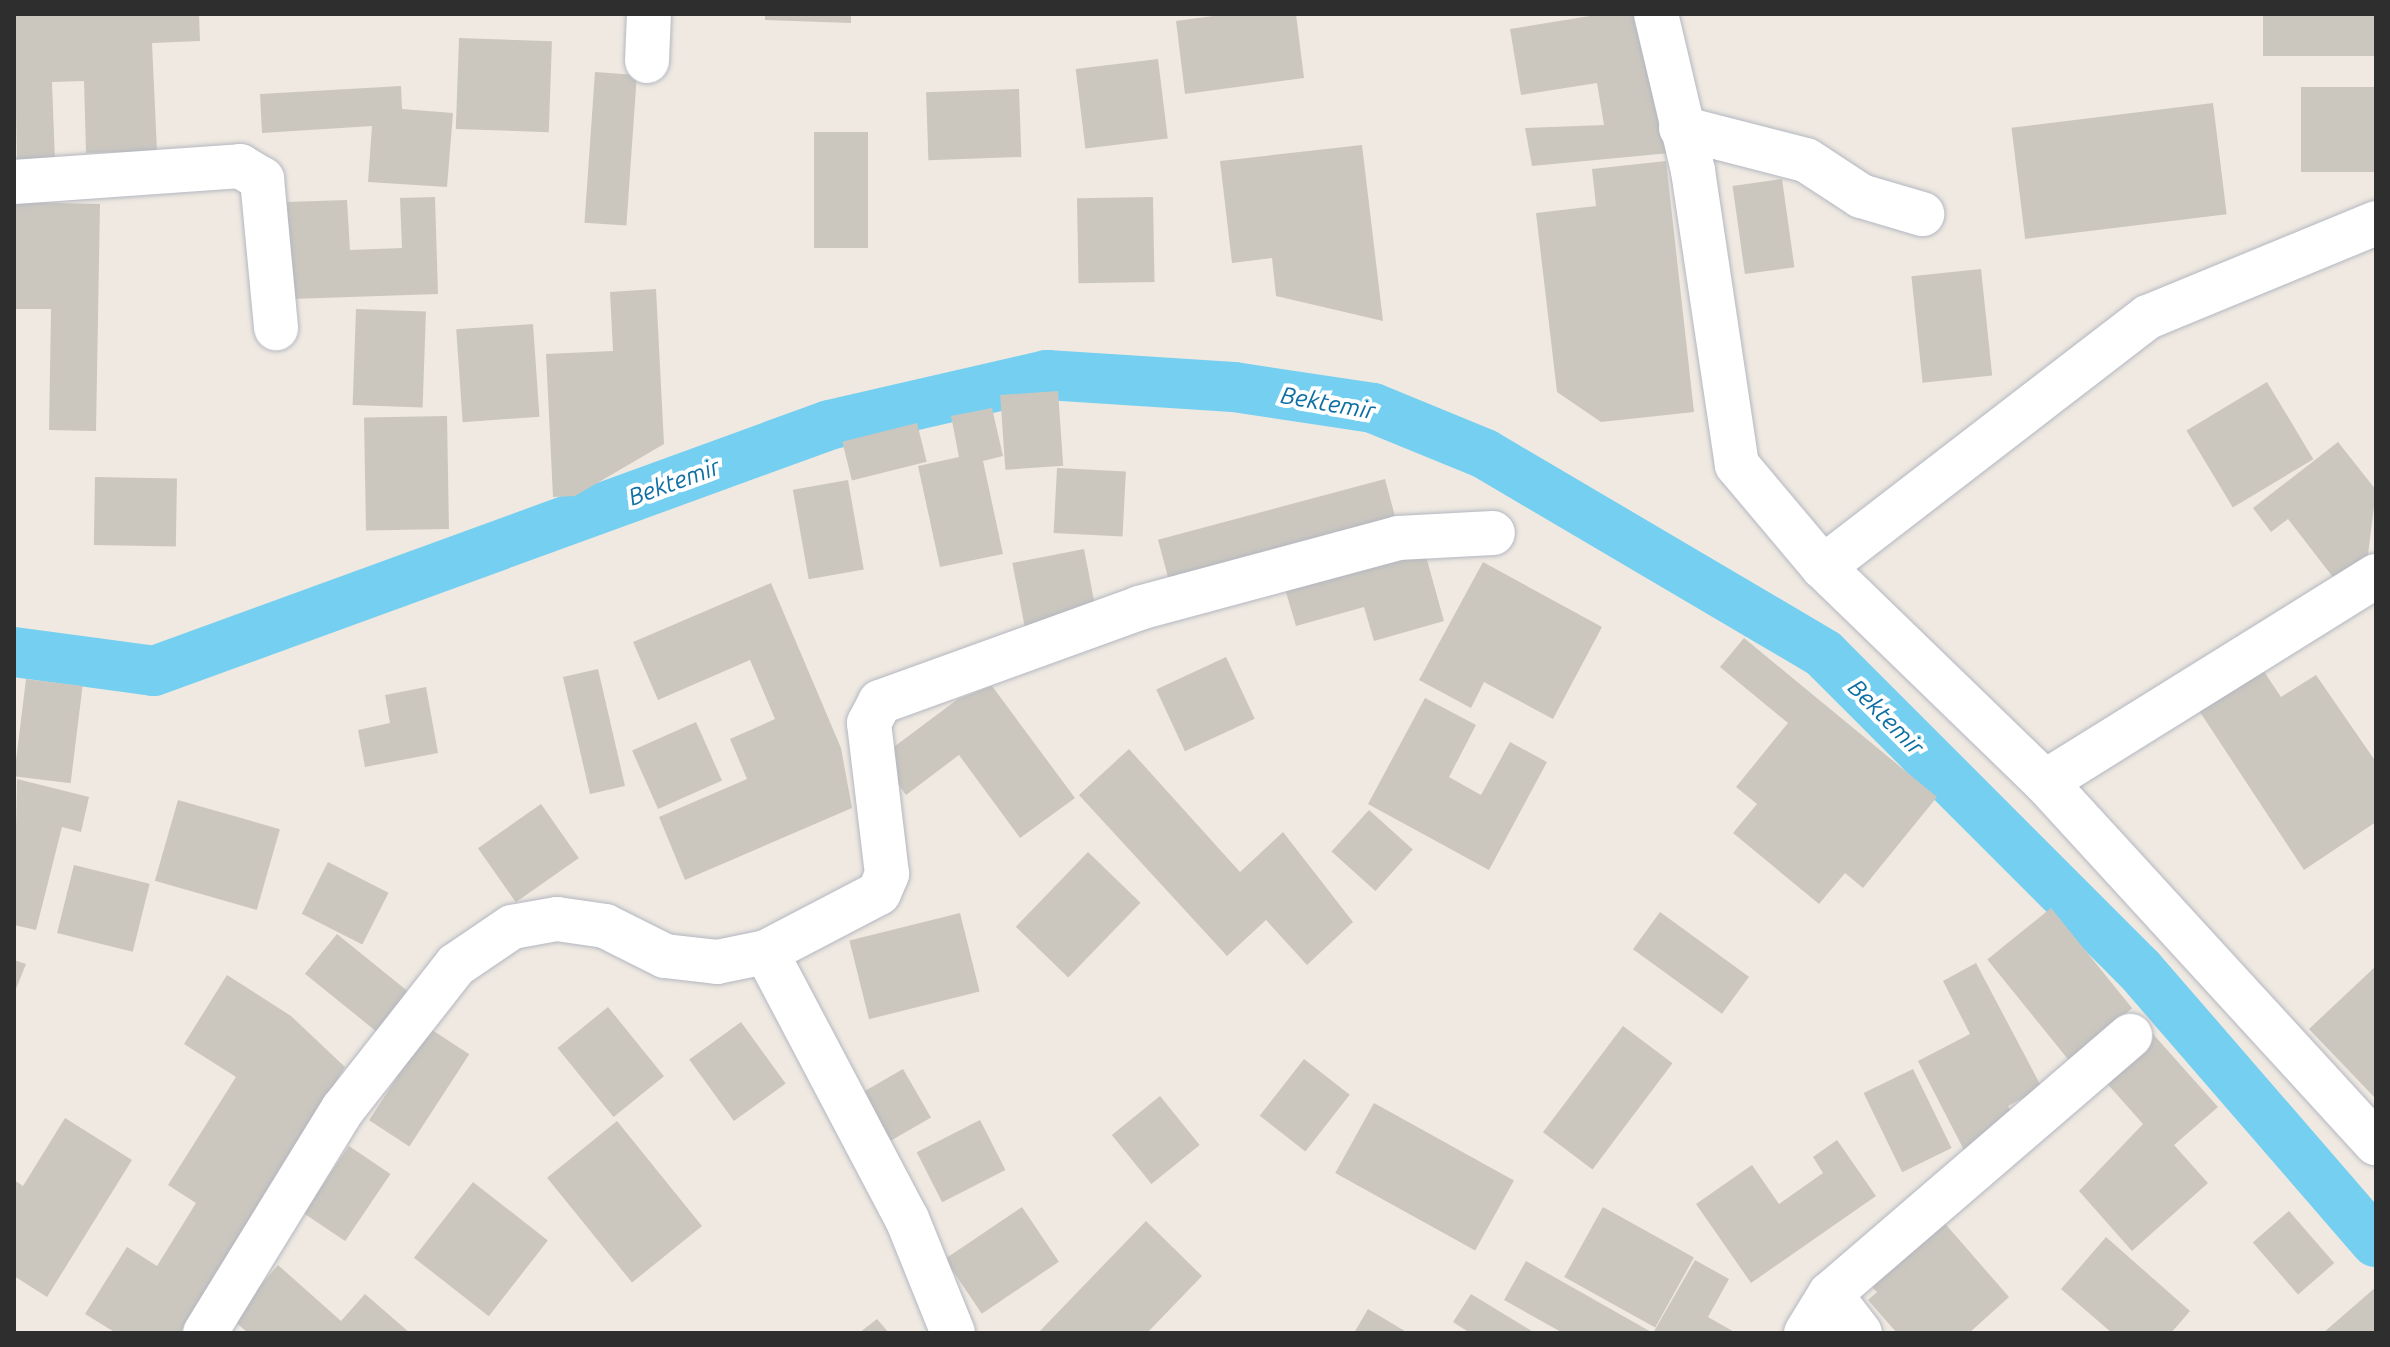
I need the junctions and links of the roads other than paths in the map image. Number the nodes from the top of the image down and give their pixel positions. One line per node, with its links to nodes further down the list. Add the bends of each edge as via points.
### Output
1 (649, 14): 3 (street)
2 (1656, 14): 4 (street)
3 (647, 61)
4 (1681, 128): 6 (street, via 1806,160 1861,196); 10 (street, via 1737,465)
5 (14, 182): 8 (street, via 240,166 262,179)
6 (1922, 214)
7 (2376, 223): 10 (street, via 2148,317)
8 (276, 328)
9 (1493, 533): 13 (street, via 1398,538 1139,608 880,702 869,723 887,874 879,893)
10 (1823, 567): 12 (street)
11 (2376, 576): 12 (street)
12 (2045, 782): 15 (street)
13 (766, 952): 17 (street, via 717,962 665,956 605,926 557,919 512,927 456,965 343,1109); 18 (street, via 907,1219)
14 (2130, 1036): 16 (street)
15 (2376, 1143)
16 (1830, 1294): 19 (street); 20 (street)
17 (205, 1333)
18 (953, 1333)
19 (1806, 1333)
20 (1860, 1333)

